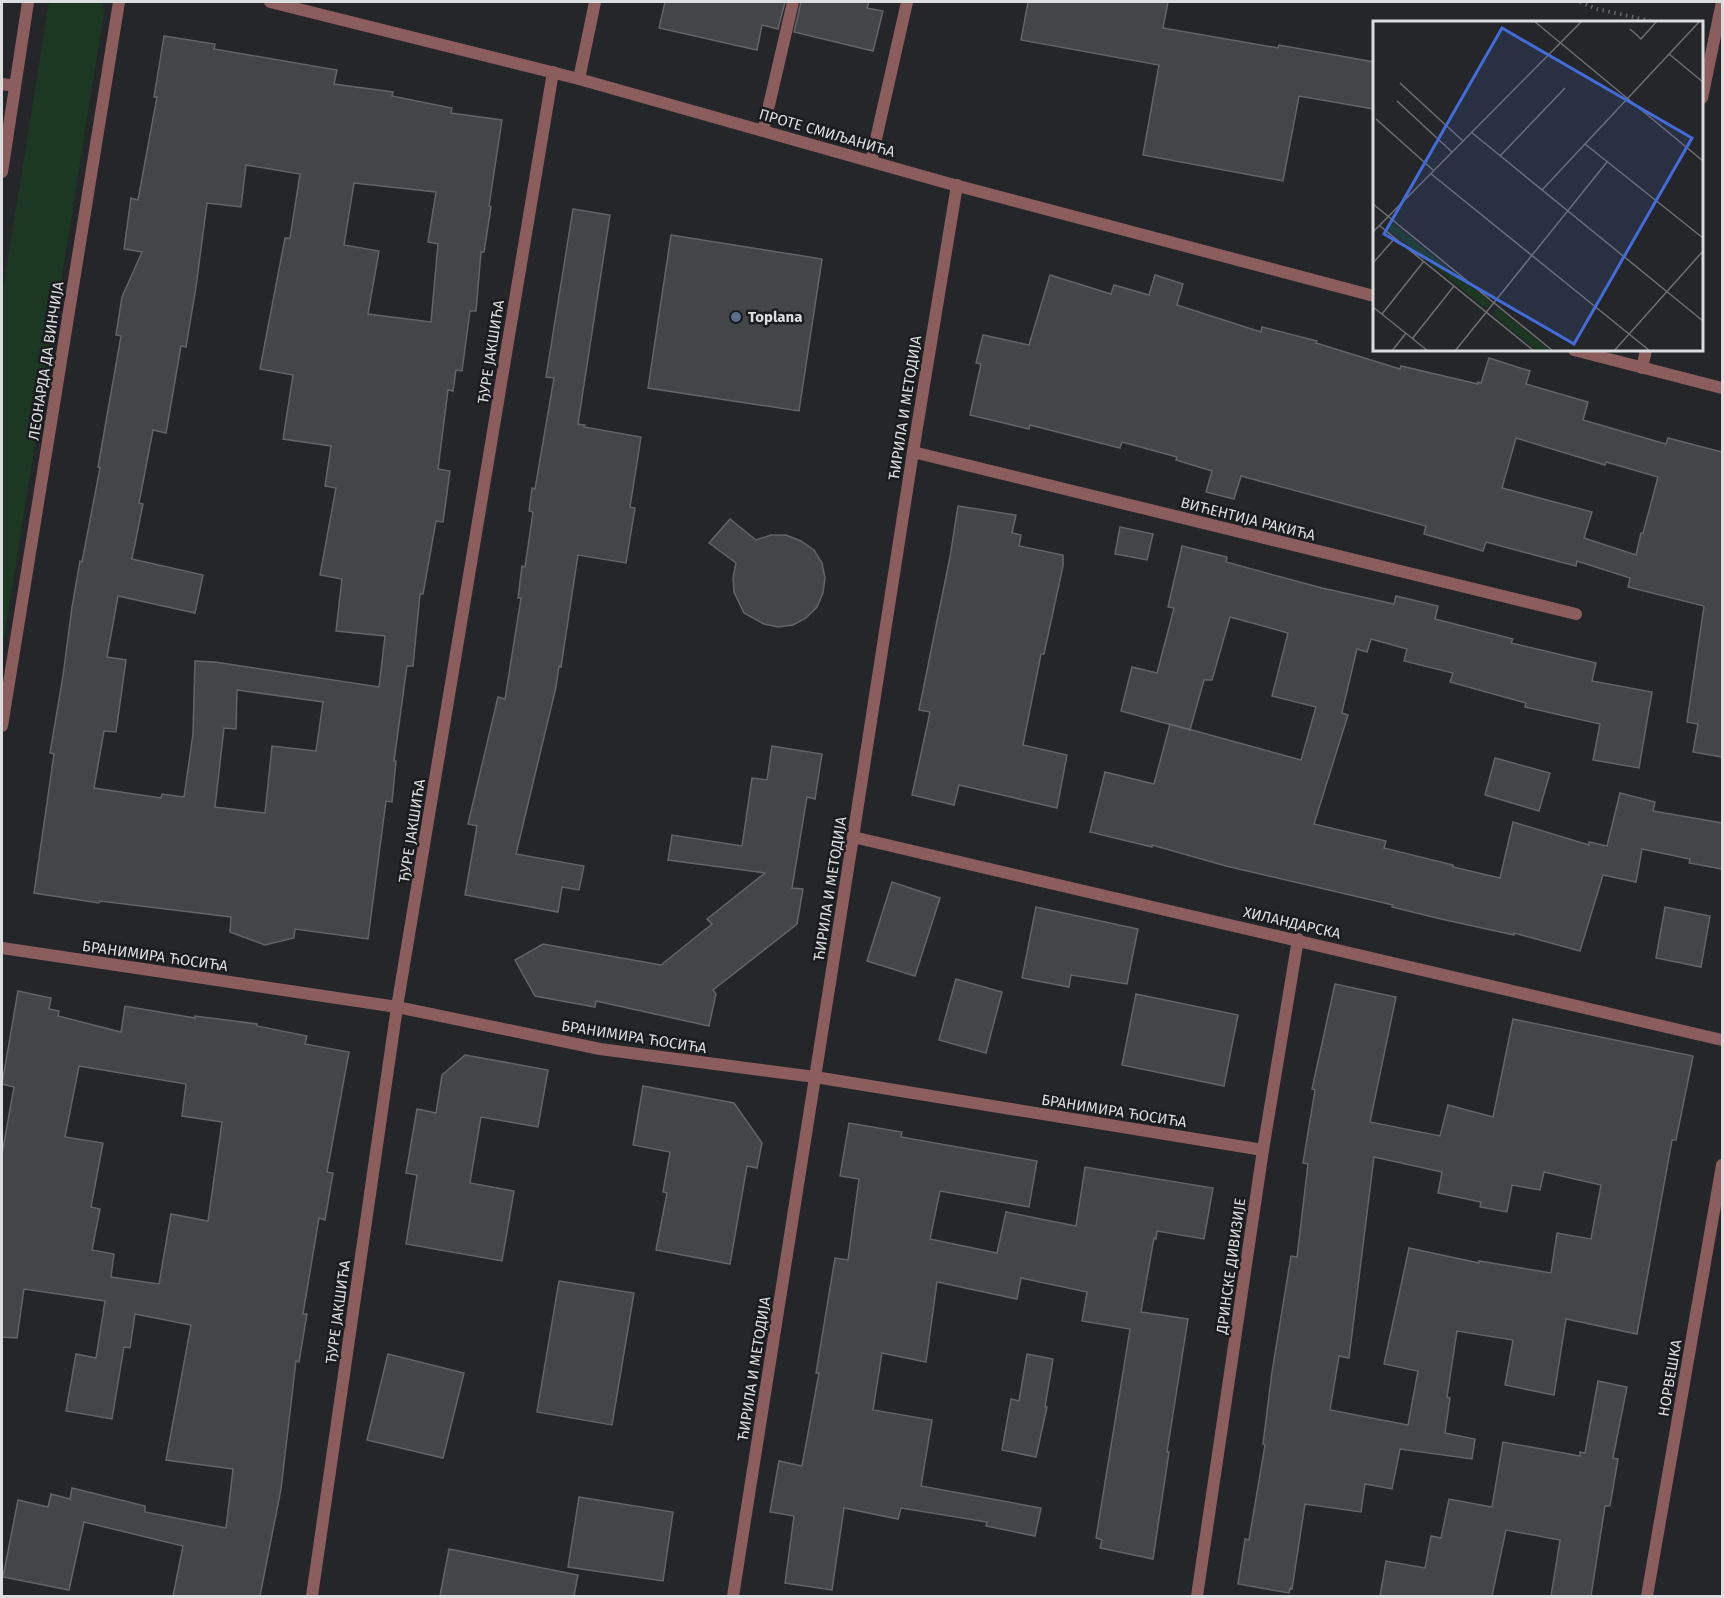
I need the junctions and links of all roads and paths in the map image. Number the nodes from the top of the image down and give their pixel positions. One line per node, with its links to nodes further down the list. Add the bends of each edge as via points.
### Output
1 (28, 2): 13 (street)
2 (119, 2): 26 (street, ЛЕОНАРДА ДА ВИНЧИЈА)
3 (270, 2): 10 (street, ПРОТЕ СМИЉАНИЋА)
4 (595, 2): 11 (street)
5 (793, 2): 15 (street)
6 (908, 2): 16 (street)
7 (1580, 2): 9 (path)
8 (1722, 2): 14 (street)
9 (1651, 21)
10 (553, 72): 11 (street, ПРОТЕ СМИЉАНИЋА); 30 (street, ЂУРЕ ЈАКШИЋА)
11 (579, 79): 15 (street, ПРОТЕ СМИЉАНИЋА)
12 (2, 84): 13 (street)
13 (15, 86): 17 (street)
14 (1703, 89)
15 (764, 131): 16 (street, ПРОТЕ СМИЉАНИЋА)
16 (871, 161): 18 (street, ПРОТЕ СМИЉАНИЋА)
17 (2, 172)
18 (957, 185): 19 (street, ПРОТЕ СМИЉАНИЋА); 24 (street, ЋИРИЛА И МЕТОДИЈА)
19 (1373, 296)
20 (1578, 351): 22 (street)
21 (1646, 351): 22 (street)
22 (1642, 368): 23 (street)
23 (1722, 388)
24 (913, 452): 25 (street, ВИЋЕНТИЈА РАКИЋА); 27 (street, ЋИРИЛА И МЕТОДИЈА)
25 (1576, 614)
26 (2, 726)
27 (854, 837): 28 (street, ХИЛАНДАРСКА); 32 (street, ЋИРИЛА И МЕТОДИЈА)
28 (1298, 939): 31 (street, ХИЛАНДАРСКА); 33 (street, ДРИНСКЕ ДИВИЗИЈЕ)
29 (2, 948): 30 (street, БРАНИМИРА ЋОСИЋА)
30 (398, 1007): 32 (street, БРАНИМИРА ЋОСИЋА, via 600,1049); 35 (street, ЂУРЕ ЈАКШИЋА)
31 (1722, 1040)
32 (815, 1077): 33 (street, БРАНИМИРА ЋОСИЋА); 36 (street, ЋИРИЛА И МЕТОДИЈА)
33 (1263, 1150): 37 (street, ДРИНСКЕ ДИВИЗИЈЕ)
34 (1722, 1165): 38 (street, НОРВЕШКА)
35 (312, 1596)
36 (733, 1596)
37 (1197, 1596)
38 (1647, 1596)

